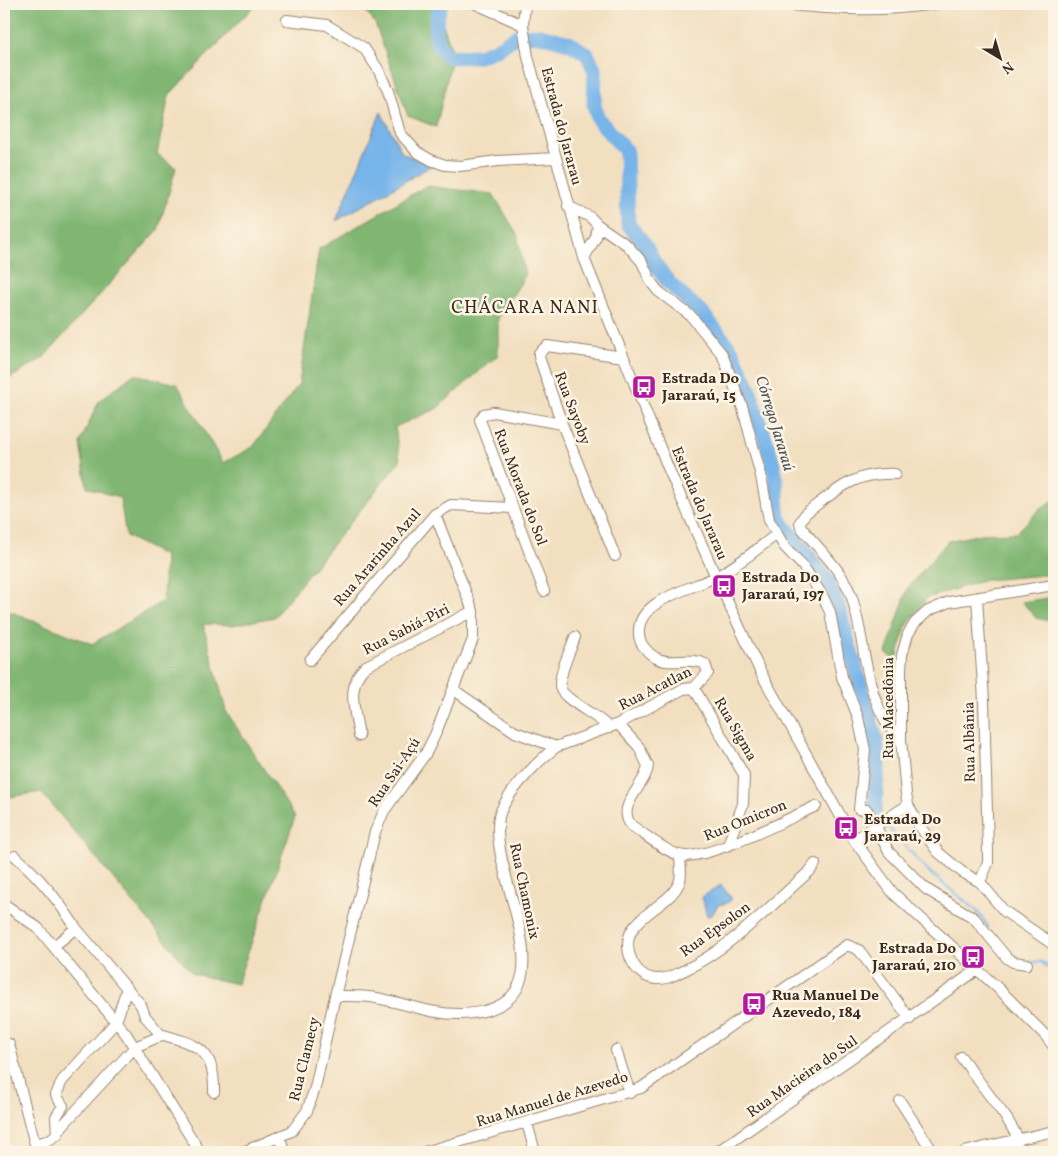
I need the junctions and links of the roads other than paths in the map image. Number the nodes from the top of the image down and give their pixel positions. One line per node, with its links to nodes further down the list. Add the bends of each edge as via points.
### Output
1 (476, 4): 6 (street)
2 (525, 4): 6 (street, Estrada do Jararau)
3 (781, 4): 4 (street, via 853,11)
4 (935, 4)
5 (287, 20): 7 (street, via 328,25 364,48 388,91 400,132 417,152 431,160 460,166)
6 (524, 29): 7 (street, Estrada do Jararau, via 528,57)
7 (555, 158): 8 (street, Estrada do Jararau)
8 (568, 206): 9 (street); 10 (street, Estrada do Jararau)
9 (598, 225): 10 (street, via 596,237); 16 (street, via 628,245 658,291 691,316 722,354 743,409 769,520)
10 (584, 258): 11 (street, Estrada do Jararau)
11 (624, 358): 12 (street, Rua Sayoby, via 547,346 539,353); 18 (street, Estrada do Jararau)
12 (562, 424): 14 (street, Rua Morada do Sol, via 494,412 481,417 481,427); 17 (street, Rua Sayoby)
13 (895, 474): 29 (street, via 877,473 857,478 806,513 800,522 845,582 881,712 888,728)
14 (513, 508): 15 (street, Rua Ararinha Azul, via 452,505); 20 (street, Rua Morada do Sol)
15 (435, 514): 22 (street, Rua Sai-Açú); 24 (street, Rua Ararinha Azul)
16 (777, 534): 18 (street, Rua Acatlan); 33 (street, via 803,566 830,612 842,677 864,742 859,809 867,810)
17 (615, 556)
18 (716, 577): 25 (street, Rua Acatlan, via 653,605 638,632 645,649 658,659 698,660 705,664 708,673); 34 (street, Estrada do Jararau, via 761,673)
19 (1054, 585): 21 (street, Rua Macedônia)
20 (544, 591)
21 (978, 599): 29 (street, Rua Macedônia, via 937,605 908,634 901,670); 39 (street, Rua Albânia, via 988,851 988,863)
22 (473, 611): 26 (street, Rua Sai-Açú, via 473,639); 28 (street, Rua Sabiá-Piri, via 360,672 353,685)
23 (575, 637): 27 (street, via 562,674 561,691 565,697)
24 (310, 660)
25 (694, 688): 27 (street, Rua Acatlan, via 683,689); 35 (street, Rua Sigma, via 744,774 743,804)
26 (454, 690): 30 (street, via 515,732); 47 (street, Rua Sai-Açú, via 426,753 384,811 378,825)
27 (613, 726): 30 (street, Rua Acatlan); 36 (street, via 639,747 648,766 631,799 626,813 628,821)
28 (359, 736)
29 (901, 740): 31 (street, Rua Macedônia)
30 (556, 747): 47 (street, Rua Chamonix, via 509,797 499,819 500,850 522,937 520,982 513,996 495,1007 463,1014 376,998)
31 (908, 805): 33 (street); 39 (street, Rua Macedônia, via 938,852)
32 (816, 806): 35 (street, Rua Omicron)
33 (875, 825): 34 (street); 44 (street, via 889,852 920,885 974,918 1007,958)
34 (854, 840): 45 (street, Estrada do Jararau, via 893,893)
35 (728, 845): 36 (street, Rua Omicron, via 691,856)
36 (680, 855): 38 (street, Rua Epsolon, via 678,885 642,918 628,936 631,959 646,976 656,979 691,967 720,948 810,871)
37 (15, 856): 41 (street, via 53,893)
38 (814, 864)
39 (980, 882): 42 (street, via 1004,912)
40 (4, 904): 43 (street, via 38,928)
41 (76, 928): 43 (street); 46 (street)
42 (1054, 945)
43 (54, 946): 49 (street)
44 (1027, 964)
45 (977, 970): 48 (street, Rua Macieira do Sul); 53 (street, Estrada do Jararau)
46 (127, 988): 49 (street); 50 (street)
47 (335, 996): 62 (street, Rua Clamecy, via 307,1112 292,1131)
48 (910, 1019): 57 (street, Rua Manuel de Azevedo, via 859,950 847,945 655,1079); 70 (street, Rua Macieira do Sul)
49 (116, 1022): 52 (street); 61 (street, via 62,1081 56,1095 63,1106 56,1117)
50 (160, 1034): 52 (street); 56 (street, via 188,1042 209,1057 215,1071)
51 (9, 1044): 64 (street)
52 (135, 1047): 61 (street, via 63,1125); 65 (street)
53 (1054, 1047)
54 (616, 1050): 57 (street)
55 (961, 1057): 63 (street, via 993,1097)
56 (214, 1092)
57 (630, 1093): 59 (street, Rua Manuel de Azevedo)
58 (900, 1101): 71 (street)
59 (527, 1123): 68 (street, Rua Manuel de Azevedo); 69 (street)
60 (1054, 1131): 63 (street)
61 (57, 1136): 64 (street)
62 (280, 1137): 66 (street, Rua Clamecy); 67 (street)
63 (1018, 1138): 72 (street); 73 (street)
64 (36, 1148)
65 (200, 1152)
66 (244, 1152)
67 (284, 1152)
68 (425, 1152)
69 (535, 1152)
70 (717, 1152)
71 (933, 1152)
72 (964, 1152)
73 (1016, 1152)

